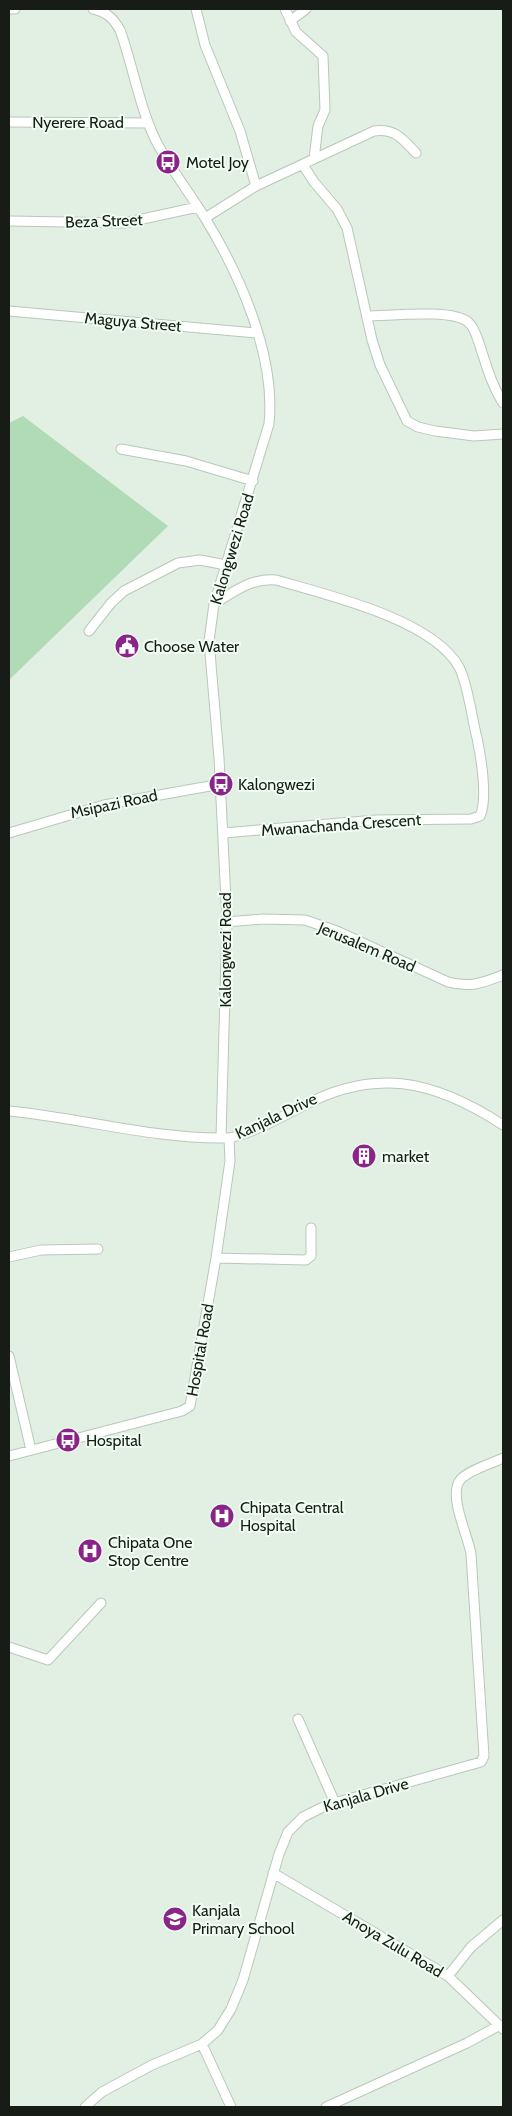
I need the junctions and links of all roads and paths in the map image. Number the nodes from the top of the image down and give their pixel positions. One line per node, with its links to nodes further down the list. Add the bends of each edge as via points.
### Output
1 (9, 9): 2 (street)
2 (15, 9)
3 (94, 9): 9 (street, Kalongwezi Road, via 104,11 120,30)
4 (196, 9): 13 (street, via 205,45 240,131)
5 (285, 9): 7 (street)
6 (306, 9): 7 (street)
7 (290, 21): 11 (street, via 296,32 323,56 325,110 318,126)
8 (9, 122): 9 (street, Nyerere Road)
9 (148, 123): 14 (street, Kalongwezi Road, via 168,162)
10 (416, 153): 11 (street, via 398,134 382,130 358,137)
11 (314, 159): 12 (street)
12 (303, 165): 13 (street); 18 (street, via 338,210 346,228)
13 (256, 186): 15 (street)
14 (198, 207): 15 (street, Kalongwezi Road); 16 (street, Beza Street, via 124,223)
15 (205, 218): 19 (street, Kalongwezi Road, via 241,286)
16 (9, 221)
17 (9, 311): 19 (street, Maguya Street)
18 (367, 316): 20 (street, via 444,314 465,320 471,324 488,374); 21 (street, via 380,365 407,421 418,428 435,431 474,436)
19 (257, 333): 23 (street, Kalongwezi Road, via 270,394 270,410)
20 (503, 404)
21 (503, 434)
22 (121, 449): 23 (street, via 186,461)
23 (253, 481): 24 (street, Kalongwezi Road)
24 (226, 565): 25 (street, Kalongwezi Road); 26 (street, via 200,560 178,563 124,591)
25 (214, 604): 27 (street, Kalongwezi Road, via 209,642); 29 (street, Mwanachanda Crescent, via 248,583 261,579 276,580 371,609 411,625 459,667 479,748 484,807 480,816 471,820 376,820)
26 (90, 631)
27 (221, 784): 28 (street, Msipazi Road, via 104,805); 29 (street, Kalongwezi Road)
28 (9, 833)
29 (223, 833): 30 (street, Kalongwezi Road)
30 (227, 922): 31 (street, Jerusalem Road, via 305,920 460,985 472,986); 34 (street, Kalongwezi Road)
31 (503, 975)
32 (9, 1111): 34 (street, Kanjala Drive, via 130,1131)
33 (503, 1125): 34 (street, Kanjala Drive, via 474,1106 422,1086 356,1084 322,1095 278,1119)
34 (225, 1138): 38 (street, Hospital Road, via 230,1161)
35 (311, 1228): 38 (street, via 311,1256 306,1260)
36 (98, 1249): 37 (street, via 41,1250)
37 (9, 1257)
38 (216, 1258): 40 (street, Hospital Road, via 190,1406)
39 (9, 1356): 40 (street)
40 (31, 1450): 41 (street, Hospital Road)
41 (9, 1456)
42 (503, 1458): 46 (street, Kanjala Drive, via 462,1478 456,1486 455,1498 471,1554 484,1756 481,1762)
43 (102, 1604): 44 (street, via 48,1660)
44 (9, 1647)
45 (298, 1719): 46 (street)
46 (335, 1803): 47 (street, Kanjala Drive, via 303,1817 288,1832)
47 (273, 1873): 49 (street, Anoya Zulu Road); 51 (street, Kanjala Drive, via 237,1995 218,2030)
48 (503, 1920): 49 (street, via 471,1947)
49 (448, 1976): 50 (street, Anoya Zulu Road)
50 (501, 2027): 54 (street)
51 (202, 2044): 52 (street, Kanjala Drive, via 152,2065 102,2092); 53 (street)
52 (85, 2107)
53 (231, 2107)
54 (326, 2107)

